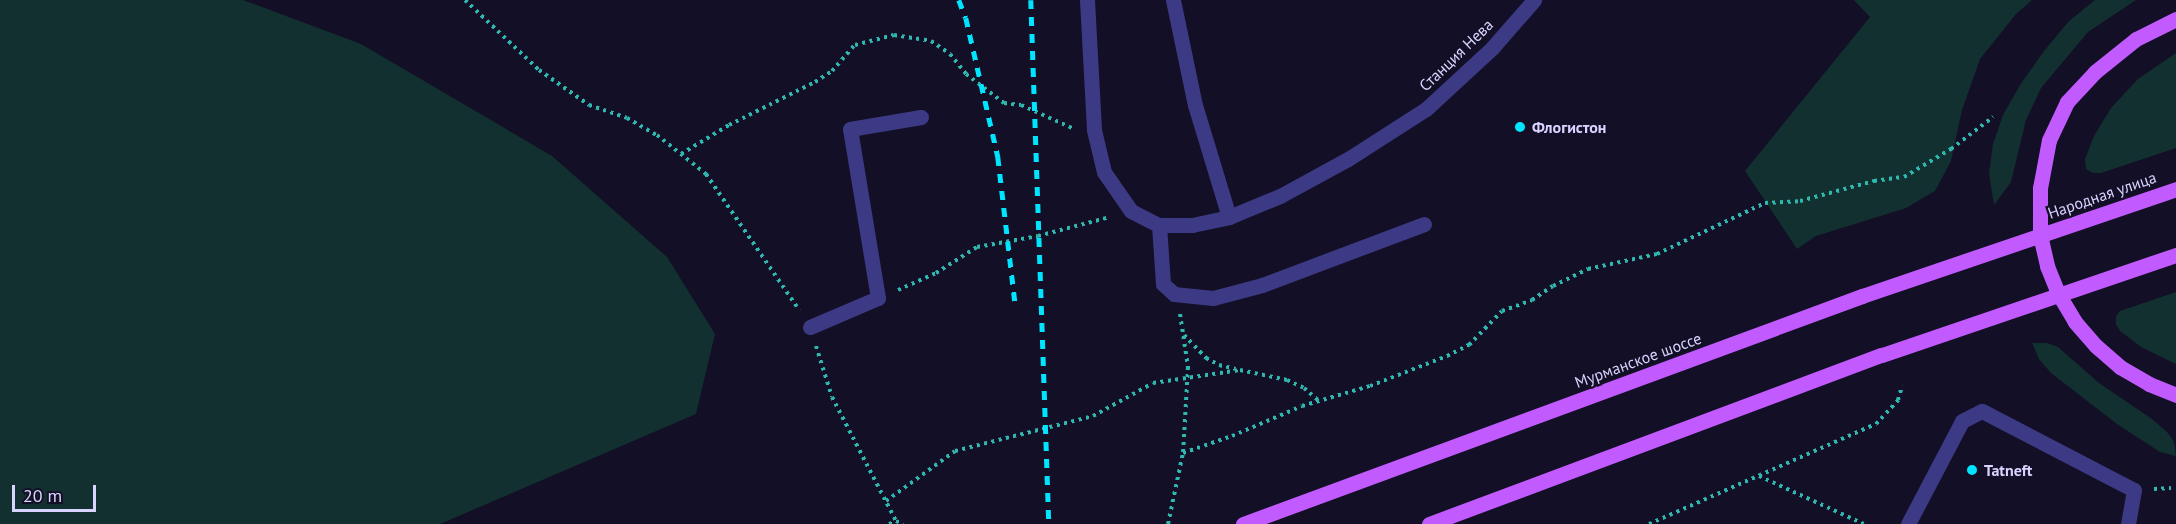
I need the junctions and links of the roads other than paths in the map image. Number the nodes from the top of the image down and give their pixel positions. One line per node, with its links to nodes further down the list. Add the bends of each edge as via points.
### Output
1 (1088, 0): 9 (street, via 1097,141 1104,172 1131,211)
2 (1173, 0): 7 (street, via 1195,105)
3 (1534, 0): 7 (street, Станция Нева, via 1492,48 1426,109 1348,159 1280,196)
4 (2175, 18): 10 (main road, via 2136,39 2095,72 2067,102 2049,140 2040,188)
5 (921, 117): 13 (street, via 850,129 878,298)
6 (2176, 189): 10 (main road, Народная улица)
7 (1228, 217): 9 (street, Станция Нева, via 1192,225)
8 (1424, 224): 9 (street, via 1262,285 1213,298 1174,294 1163,284)
9 (1159, 225)
10 (2040, 235): 12 (main road); 15 (main road, Мурманское шоссе, via 1862,296)
11 (2176, 255): 12 (main road)
12 (2059, 295): 14 (main road, via 2075,322 2120,367); 16 (main road, via 1882,355)
13 (810, 327)
14 (2176, 395)
15 (1246, 523)
16 (1429, 524)
17 (1908, 524): 18 (street, via 1962,421 1982,411 2134,490)
18 (2128, 524)

